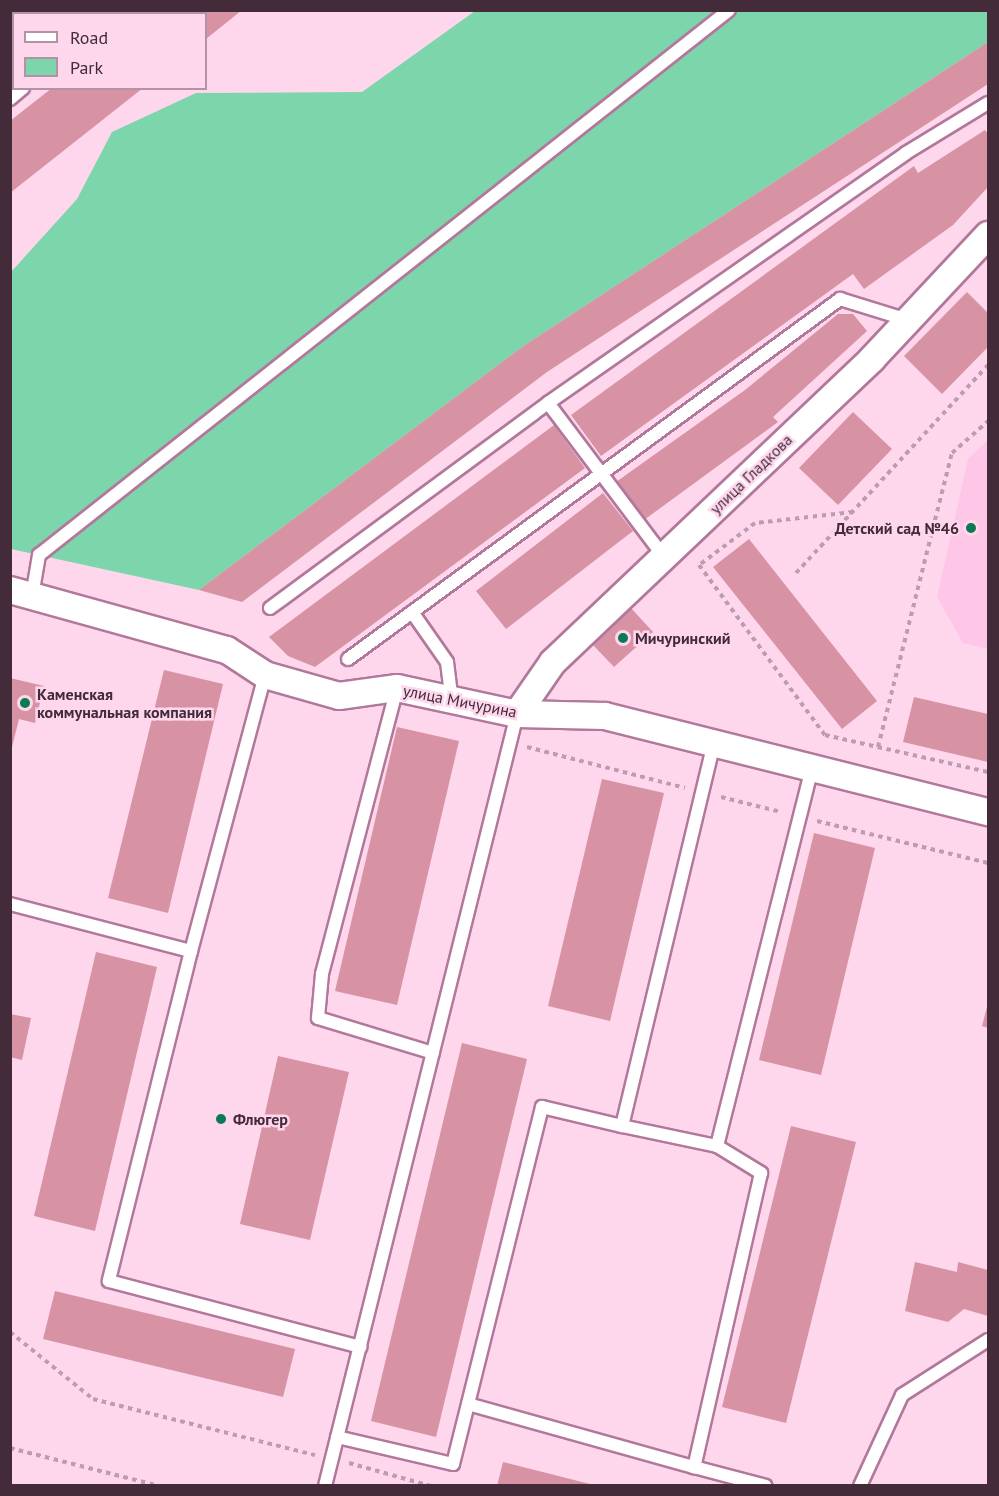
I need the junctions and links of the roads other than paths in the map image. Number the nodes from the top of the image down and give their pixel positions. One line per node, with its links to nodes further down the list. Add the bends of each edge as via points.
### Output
1 (729, 10): 8 (lane, via 39,555)
2 (988, 103): 5 (lane, via 906,153)
3 (988, 235): 4 (street, улица Гладкова)
4 (908, 320): 6 (lane, via 840,299); 7 (street, улица Гладкова)
5 (548, 403): 6 (lane); 9 (lane)
6 (600, 475): 7 (lane); 10 (lane)
7 (664, 557): 15 (street, улица Гладкова, via 553,662)
8 (21, 593): 12 (street, улица Мичурина, via 227,650)
9 (270, 608)
10 (412, 612): 11 (lane); 14 (lane, via 447,662)
11 (348, 659)
12 (266, 675): 13 (street, улица Мичурина, via 339,696); 20 (lane)
13 (397, 688): 14 (street, улица Мичурина); 21 (lane, via 322,974 318,1018)
14 (452, 700): 15 (street, улица Мичурина)
15 (517, 714): 16 (street, улица Мичурина, via 605,716); 21 (lane)
16 (714, 744): 17 (street, улица Мичурина); 22 (lane)
17 (812, 768): 18 (street, улица Мичурина); 23 (lane)
18 (988, 812)
19 (10, 904): 20 (lane)
20 (191, 951): 25 (lane, via 108,1281)
21 (433, 1053): 25 (lane)
22 (622, 1126): 23 (lane); 26 (lane, via 542,1107)
23 (717, 1146): 28 (lane, via 761,1173)
24 (988, 1340): 31 (lane, via 902,1395)
25 (360, 1347): 27 (lane)
26 (468, 1404): 27 (lane, via 453,1464); 28 (lane)
27 (338, 1437): 29 (lane)
28 (694, 1467): 30 (lane)
29 (325, 1485)
30 (766, 1485)
31 (860, 1485)

